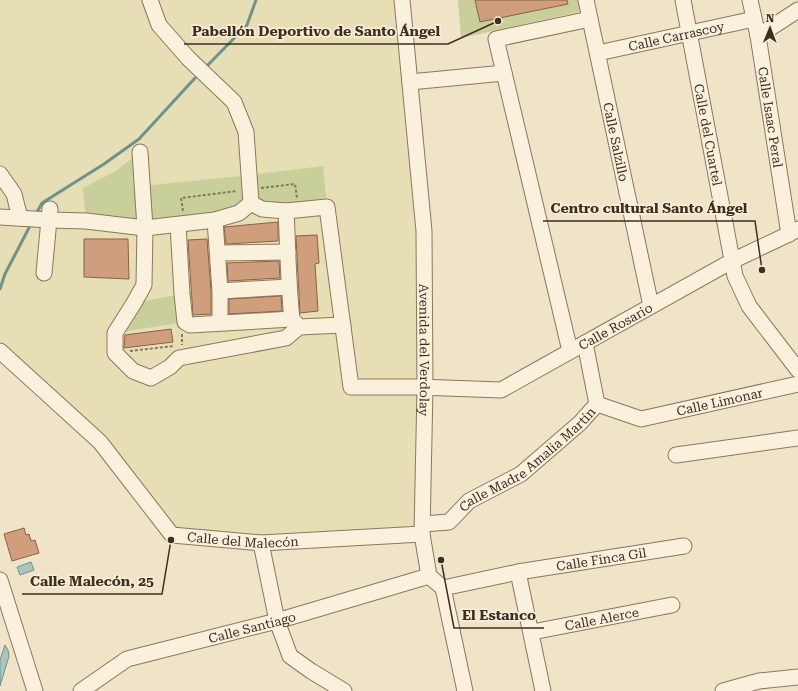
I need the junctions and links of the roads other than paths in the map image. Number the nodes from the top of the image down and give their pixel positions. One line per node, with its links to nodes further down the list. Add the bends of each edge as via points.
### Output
1 (150, 0): 16 (street, via 159,25 188,58 234,102 246,132)
2 (402, 0): 13 (street, Avenida del Verdolay)
3 (586, 0): 7 (street, Calle Salzillo)
4 (683, 0): 9 (street, Calle del Cuartel)
5 (750, 0): 8 (street, Calle Isaac Peral)
6 (798, 10): 10 (street)
7 (590, 19): 11 (street, Calle Salzillo); 12 (street, via 496,39)
8 (754, 19): 9 (street, Calle Carrascoy); 10 (street, Calle Isaac Peral)
9 (690, 33): 11 (street, Calle Carrascoy); 27 (street, Calle del Cuartel)
10 (758, 36): 24 (street, Calle Isaac Peral)
11 (598, 53): 31 (street, Calle Salzillo)
12 (504, 73): 13 (street); 37 (street)
13 (410, 82): 40 (street, Avenida del Verdolay, via 424,231)
14 (140, 152): 23 (street)
15 (0, 174): 20 (street, via 14,194)
16 (251, 203): 17 (street, via 262,209); 21 (street, via 239,213)
17 (286, 211): 25 (street); 34 (street, via 327,207)
18 (46, 216): 20 (street); 23 (street); 28 (street)
19 (0, 217): 20 (street)
20 (20, 218)
21 (215, 220): 22 (street); 26 (street)
22 (178, 225): 23 (street); 32 (street, via 185,322 190,325)
23 (145, 228): 33 (street, via 144,285 115,333 115,353 133,371 151,378 170,367 179,358 286,338)
24 (794, 232): 27 (street, Calle Rosario)
25 (288, 252): 26 (street); 29 (street)
26 (218, 253): 30 (street)
27 (732, 261): 31 (street, Calle Rosario); 38 (street, Calle del Cuartel, via 735,276 749,306)
28 (44, 272)
29 (288, 287): 30 (street); 33 (street)
30 (220, 290): 32 (street)
31 (651, 306): 35 (street, Calle Rosario)
32 (220, 323): 33 (street)
33 (295, 323): 34 (street)
34 (343, 325): 40 (street, Calle Rosario, via 352,387)
35 (585, 343): 37 (street, Calle Rosario); 41 (street, Calle Madre Amalia Martín)
36 (0, 351): 45 (street, Calle del Malecón, via 100,442 172,535)
37 (570, 351): 40 (street, Calle Rosario, via 501,390)
38 (798, 370)
39 (798, 384): 41 (street, Calle Limonar, via 641,419)
40 (425, 388): 44 (street, Avenida del Verdolay)
41 (597, 404): 44 (street, Calle Madre Amalia Martín, via 580,423 521,474 469,501 449,522)
42 (798, 438): 43 (street)
43 (676, 455)
44 (422, 529): 45 (street, Calle del Malecón); 48 (street, Avenida del Verdolay)
45 (260, 543): 52 (street)
46 (684, 546): 47 (street, Calle Finca Gil)
47 (518, 572): 50 (street, Calle Finca Gil); 53 (street)
48 (429, 576): 50 (street); 52 (street, Calle Santiago)
49 (0, 580): 55 (street)
50 (443, 588): 58 (street)
51 (672, 605): 53 (street, Calle Alerce)
52 (277, 621): 56 (street, Calle Santiago, via 127,659); 57 (street, via 290,656)
53 (532, 632): 59 (street)
54 (798, 677): 60 (street, via 759,681)
55 (35, 691)
56 (82, 691)
57 (344, 691)
58 (465, 691)
59 (544, 691)
60 (723, 691)

